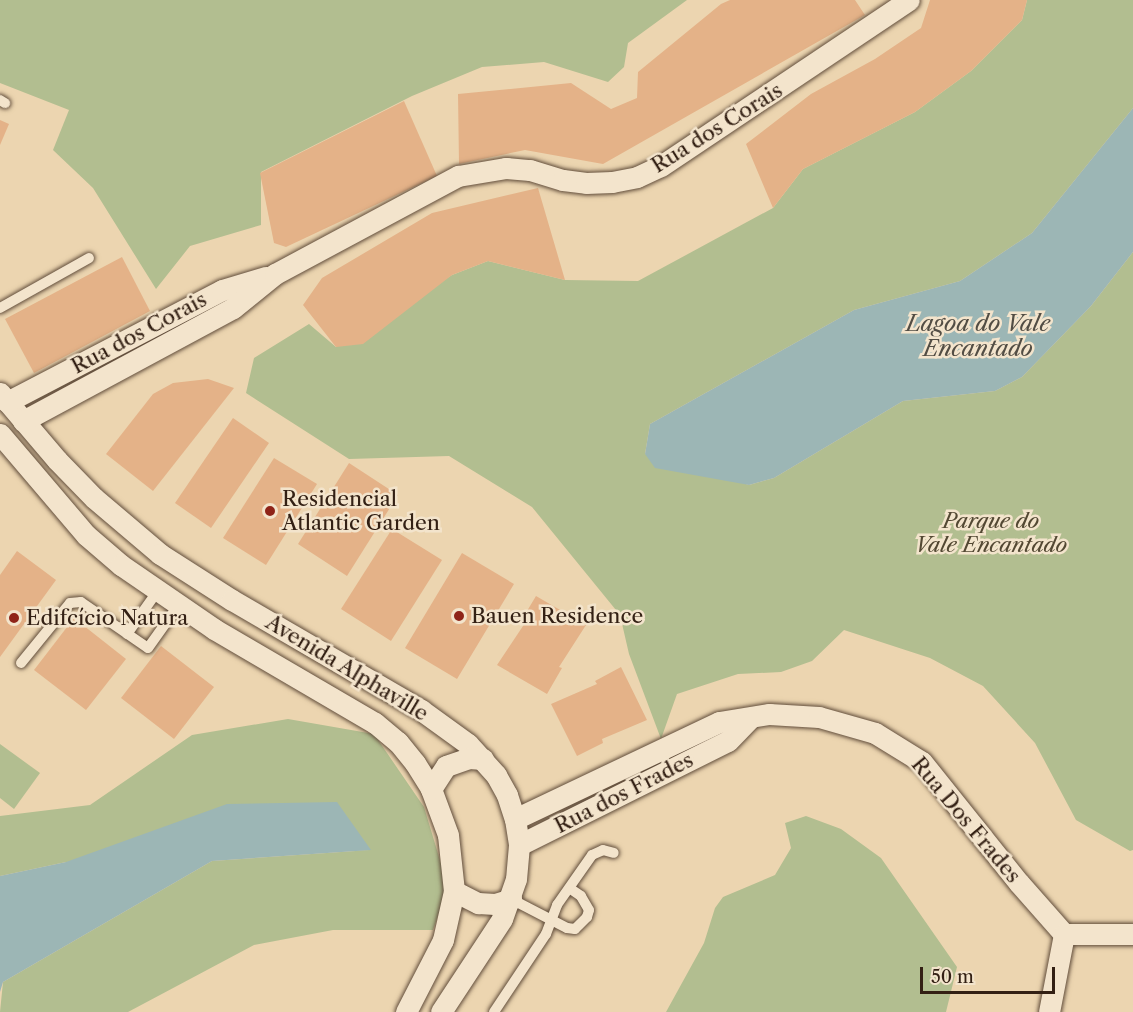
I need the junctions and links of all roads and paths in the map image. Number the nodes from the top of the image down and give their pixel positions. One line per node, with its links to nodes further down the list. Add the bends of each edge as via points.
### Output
1 (909, 0): 3 (street, Rua dos Corais, via 684,152 637,177 586,183 506,168 458,176)
2 (89, 258): 4 (lane)
3 (275, 274): 5 (street, Rua dos Corais, via 222,290); 6 (street, Rua dos Corais, via 233,308)
4 (0, 308)
5 (170, 317): 6 (street); 7 (street, Rua dos Corais)
6 (181, 336): 8 (street, Rua dos Corais)
7 (4, 398): 8 (street, Avenida Alphaville)
8 (23, 421): 16 (street, Avenida Alphaville, via 94,498 160,554 421,710)
9 (0, 434): 10 (street, Avenida Alphaville, via 86,535)
10 (157, 592): 11 (street, Avenida Alphaville); 12 (lane)
11 (178, 606): 12 (lane, via 148,648); 18 (street, Avenida Alphaville, via 375,723 416,763)
12 (127, 634): 13 (lane, via 81,602 70,603)
13 (21, 663)
14 (723, 732): 15 (street, Rua dos Frades); 17 (street, Rua dos Frades); 26 (street, Rua Dos Frades, via 750,718 769,714 819,717 865,729 900,746 941,783)
15 (668, 747): 17 (street); 19 (street, Rua dos Frades)
16 (483, 759): 18 (street, via 468,758 446,766); 19 (street, Avenida Alphaville, via 507,795)
17 (676, 766): 20 (street, Rua dos Frades)
18 (431, 789): 23 (street, Avenida Alphaville, via 448,835)
19 (515, 819): 20 (street, Avenida Alphaville)
20 (519, 845): 24 (street, Avenida Alphaville)
21 (614, 854): 22 (lane, via 597,851)
22 (569, 888): 25 (lane); 25 (lane, via 586,903 586,917 574,928)
23 (454, 891): 24 (street, via 478,903 495,904); 28 (street, Avenida Alphaville, via 443,940)
24 (511, 899): 25 (lane); 29 (street, Avenida Alphaville, via 489,941)
25 (552, 919): 30 (lane)
26 (1064, 934): 27 (street); 31 (street)
27 (1133, 934)
28 (406, 1012)
29 (441, 1012)
30 (494, 1012)
31 (1049, 1012)

